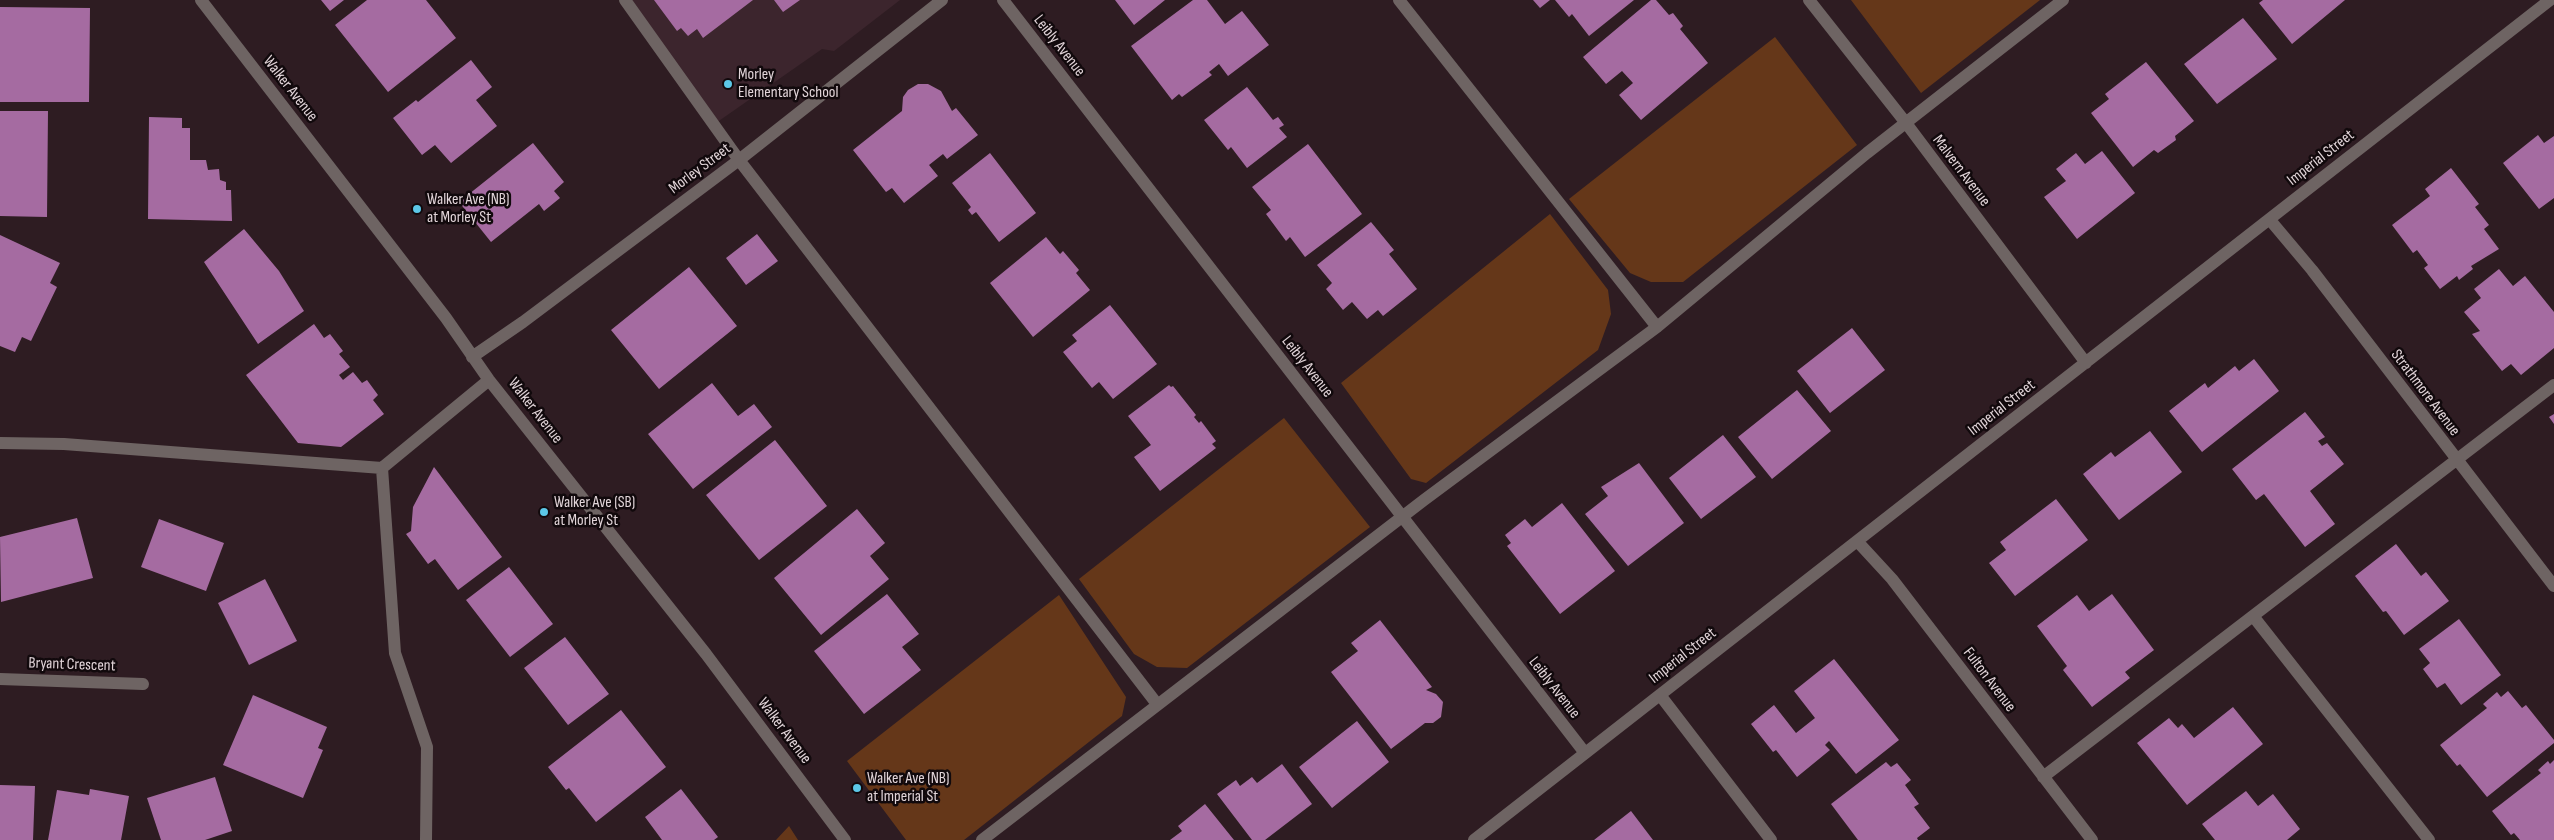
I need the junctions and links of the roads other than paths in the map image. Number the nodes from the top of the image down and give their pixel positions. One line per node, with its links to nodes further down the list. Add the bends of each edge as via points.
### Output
1 (201, 0): 13 (street, Walker Avenue, via 446,318)
2 (625, 0): 10 (street)
3 (942, 0): 10 (street, Morley Street)
4 (1003, 0): 20 (street, Leibly Avenue)
5 (1399, 0): 12 (street)
6 (1808, 0): 9 (street, Malvern Avenue)
7 (2063, 0): 9 (street)
8 (2550, 0): 11 (street, Imperial Street)
9 (1906, 124): 12 (street); 14 (street, Malvern Avenue)
10 (739, 160): 13 (street, Morley Street); 27 (street)
11 (2270, 220): 14 (street, Imperial Street); 18 (street, Strathmore Avenue, via 2312,270)
12 (1657, 327): 20 (street)
13 (472, 357): 15 (street, Walker Avenue)
14 (2086, 363): 21 (street, Imperial Street)
15 (489, 380): 19 (street); 31 (street, Walker Avenue, via 706,654)
16 (2554, 385): 18 (street)
17 (0, 443): 19 (street, via 64,444)
18 (2455, 460): 22 (street, Strathmore Avenue); 23 (street)
19 (382, 468): 30 (street, via 395,653 426,747)
20 (1402, 517): 27 (street); 28 (street, Leibly Avenue)
21 (1856, 542): 26 (street, Imperial Street); 29 (street, Fulton Avenue, via 1892,579)
22 (2554, 586)
23 (2253, 616): 29 (street); 36 (street)
24 (0, 679): 25 (street, Bryant Crescent)
25 (143, 684)
26 (1660, 695): 28 (street, Imperial Street); 34 (street)
27 (1158, 704): 32 (street)
28 (1585, 754): 33 (street, Imperial Street)
29 (2043, 777): 35 (street, Fulton Avenue)
30 (426, 840)
31 (845, 840)
32 (982, 840)
33 (1474, 840)
34 (1771, 840)
35 (2092, 840)
36 (2429, 840)

